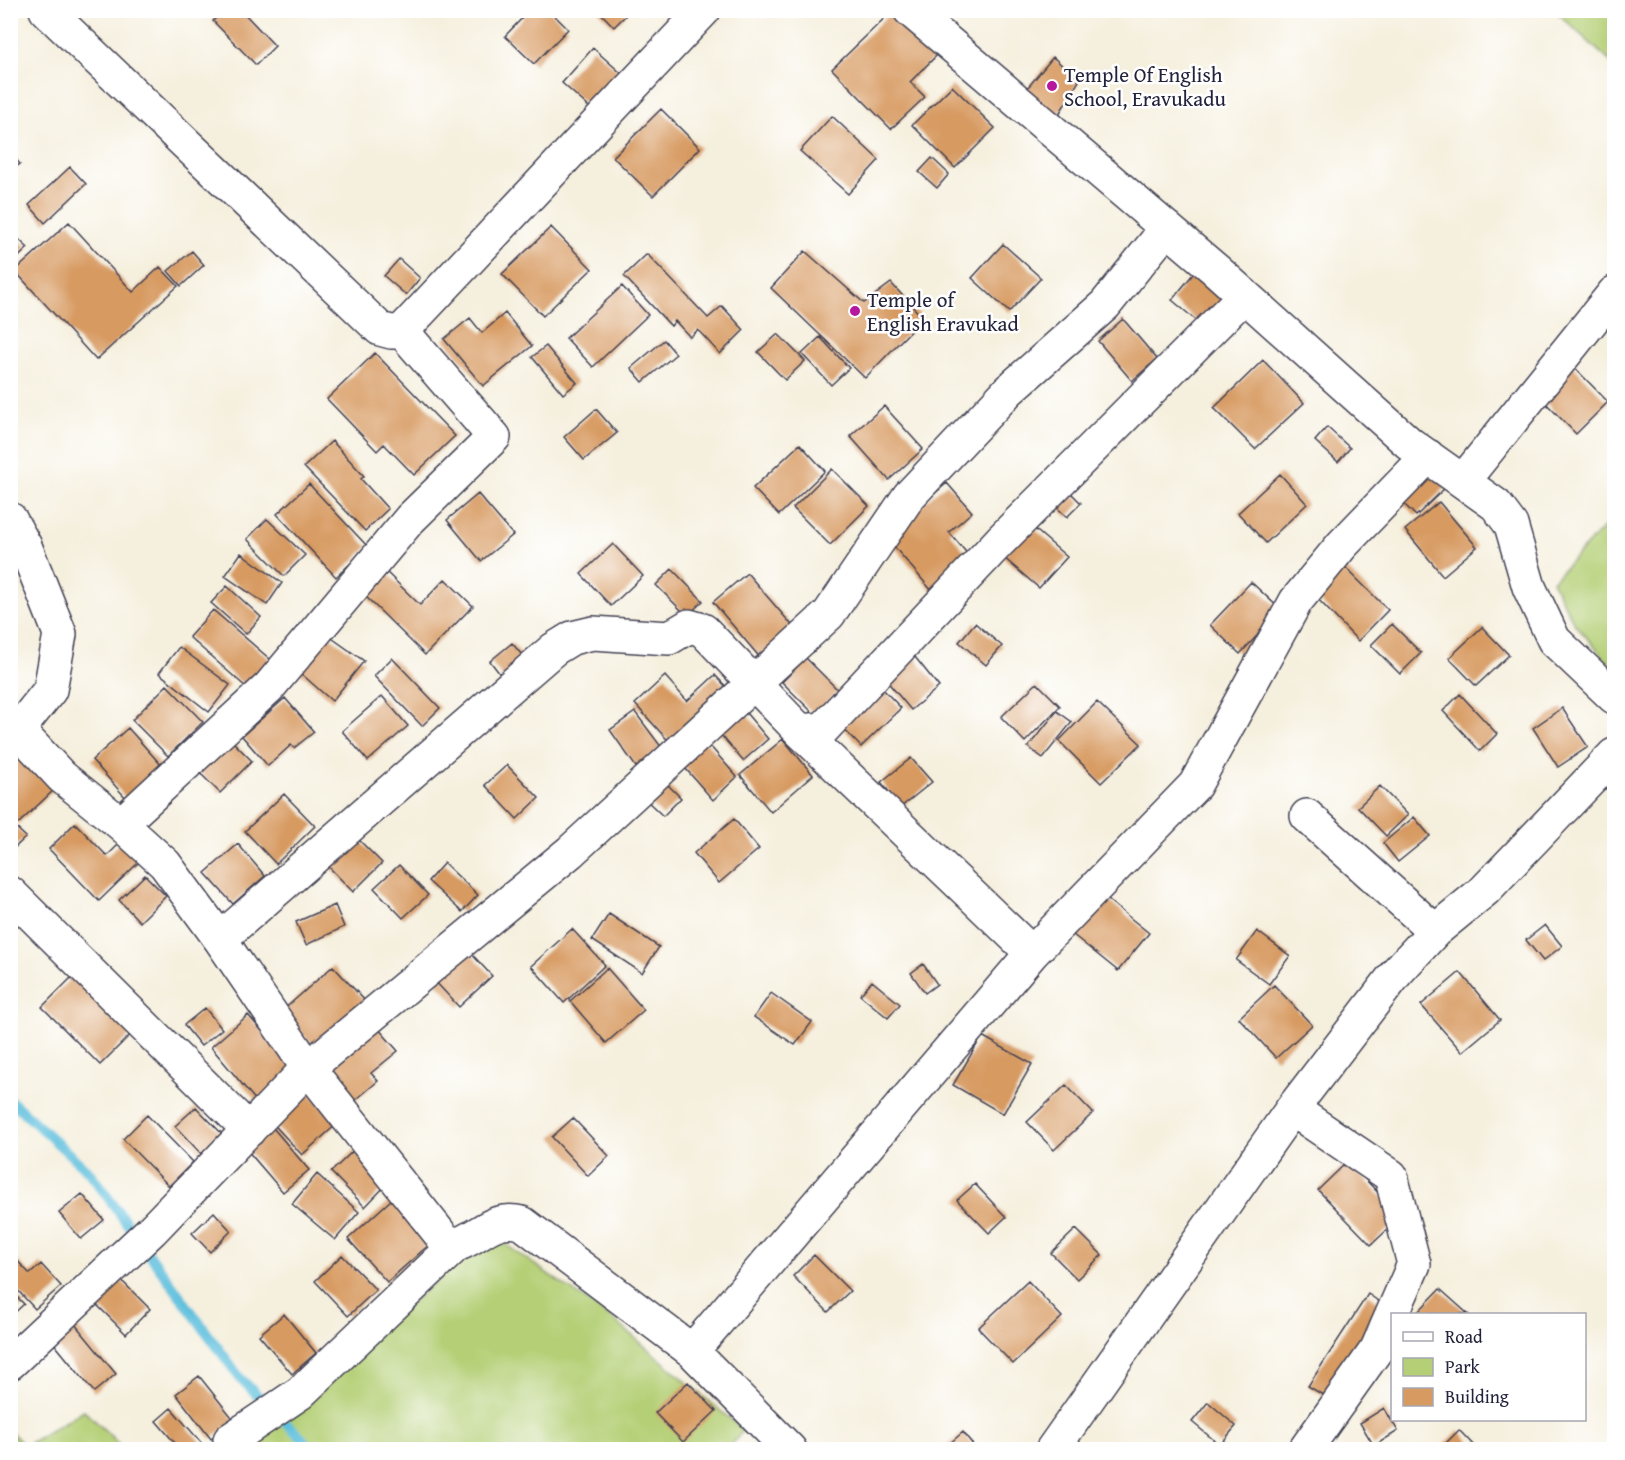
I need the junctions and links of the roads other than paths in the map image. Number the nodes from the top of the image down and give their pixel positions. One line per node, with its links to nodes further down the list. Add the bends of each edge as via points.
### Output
1 (46, 10): 7 (street, via 380,329)
2 (704, 10): 7 (street)
3 (910, 10): 4 (street)
4 (1167, 228): 6 (street); 11 (street, via 1105,305 1009,390 909,496 829,614)
5 (1614, 293): 9 (street)
6 (1244, 296): 8 (street); 14 (street, via 1000,541 823,729)
7 (402, 330): 17 (street, via 494,437 410,519 268,687)
8 (1428, 456): 9 (street); 21 (street, via 1342,545 1296,602 1195,785)
9 (1463, 481): 12 (street, via 1496,505 1511,525 1529,587 1554,639)
10 (10, 519): 13 (street, via 60,634 50,690)
11 (753, 683): 14 (street); 20 (street, via 702,630 689,626 669,638 593,633 572,638 554,649); 22 (street, via 570,852)
12 (1614, 697)
13 (13, 730): 17 (street, via 62,777)
14 (800, 730): 21 (street)
15 (1614, 755): 19 (street, via 1485,890)
16 (1307, 816): 19 (street)
17 (121, 824): 20 (street, via 165,864)
18 (10, 893): 24 (street)
19 (1435, 931): 23 (street, via 1397,972)
20 (220, 939): 22 (street)
21 (1032, 953): 28 (street)
22 (308, 1068): 24 (street); 25 (street, via 438,1233)
23 (1292, 1109): 26 (street, via 1391,1176 1414,1264); 32 (street)
24 (249, 1130): 29 (street, via 152,1230)
25 (456, 1245): 28 (street, via 493,1223 522,1223); 30 (street, via 300,1393)
26 (1393, 1313)
27 (1391, 1317): 33 (street, via 1377,1349)
28 (692, 1351): 31 (street)
29 (10, 1363)
30 (237, 1436)
31 (790, 1449)
32 (1052, 1449)
33 (1305, 1449)

